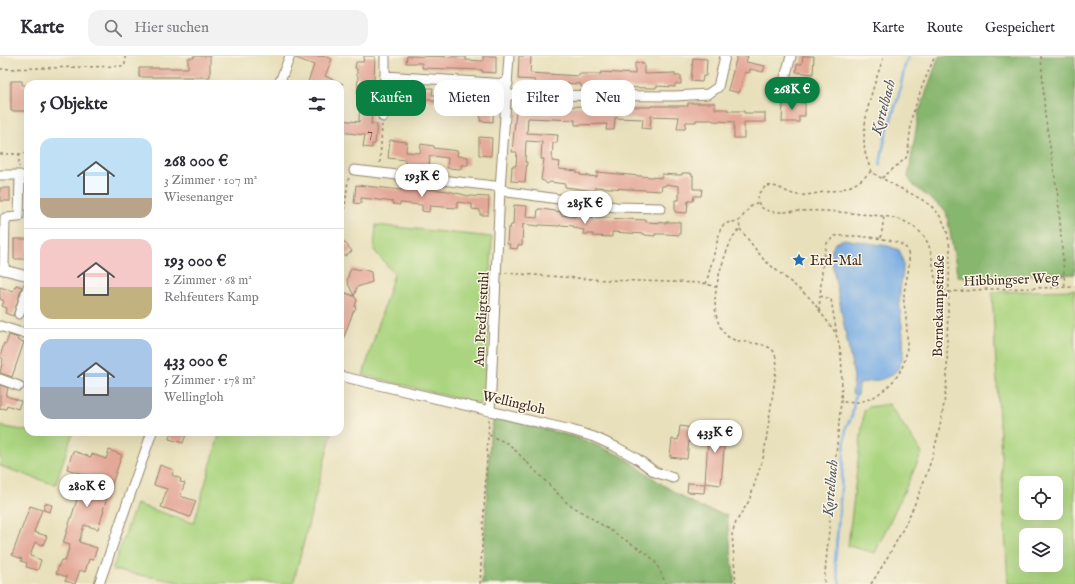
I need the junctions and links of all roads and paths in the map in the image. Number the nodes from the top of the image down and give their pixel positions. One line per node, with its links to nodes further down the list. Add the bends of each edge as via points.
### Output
1 (125, 56): 10 (path, via 125,66)
2 (290, 56): 12 (street)
3 (386, 56): 11 (street)
4 (509, 56): 13 (street, Am Predigtstuhl)
5 (725, 56): 15 (street, via 718,87 708,94)
6 (791, 56): 14 (street)
7 (884, 56): 21 (path, via 865,124 865,156)
8 (935, 56): 25 (path, via 912,116 906,158)
9 (1042, 56): 39 (path, via 1045,115 1058,197)
10 (0, 69)
11 (384, 76): 13 (street); 16 (street)
12 (281, 80)
13 (508, 84): 15 (street, Am Predigtstuhl)
14 (781, 92)
15 (507, 95): 26 (street, Am Predigtstuhl)
16 (383, 117): 22 (path)
17 (0, 154): 18 (path)
18 (19, 154): 19 (path); 24 (path)
19 (24, 154)
20 (354, 170): 22 (street); 29 (path, via 348,180)
21 (871, 171): 25 (path, Bornekampstraße); 27 (path, via 859,183 850,187 798,196 777,186 766,186 759,193)
22 (379, 174): 26 (street, via 494,186)
23 (0, 175): 24 (street)
24 (20, 175): 34 (street, via 19,217 5,218)
25 (882, 178): 41 (path, Bornekampstraße, via 923,200 940,214 949,239)
26 (500, 189): 28 (street, via 616,207); 35 (street, Am Predigtstuhl)
27 (758, 202): 30 (path, via 759,206 773,212 807,210); 31 (path, via 750,207)
28 (661, 208)
29 (344, 215)
30 (884, 216): 33 (path); 41 (path, via 901,220 920,232 932,253 937,285)
31 (739, 221): 32 (path); 37 (path, via 726,223 721,227)
32 (740, 229): 38 (path, via 728,247); 44 (path, via 764,260 808,296)
33 (882, 238): 42 (path, via 834,236 827,243 823,258); 52 (path, via 902,245 907,253 909,269 904,296 907,349 904,366 892,382 873,398 857,402)
34 (2, 269): 36 (street)
35 (497, 272): 37 (path); 53 (street, Am Predigtstuhl)
36 (24, 275)
37 (706, 284): 38 (path)
38 (716, 287): 60 (path, via 718,320 726,336 771,349 775,353 777,364 764,456 749,501 732,534)
39 (1065, 287): 40 (path, Hibbingser Weg); 41 (path, Hibbingser Weg)
40 (1075, 287)
41 (949, 292): 62 (path, Bornekampstraße, via 946,386 933,453 927,474 903,530)
42 (820, 296): 44 (path); 48 (path, via 831,299)
43 (24, 299): 45 (street)
44 (819, 310): 48 (path)
45 (19, 314)
46 (0, 326): 47 (street)
47 (24, 332)
48 (838, 338): 52 (path, via 842,377)
49 (344, 377): 53 (street, Wellingloh)
50 (0, 379): 51 (street)
51 (19, 386)
52 (841, 401): 61 (path)
53 (490, 411): 54 (path); 56 (street, Wellingloh, via 594,437 636,458 655,472)
54 (489, 435): 58 (path); 59 (path, via 509,444 566,502 649,555)
55 (151, 436): 57 (street)
56 (673, 478)
57 (99, 584)
58 (480, 584)
59 (666, 584)
60 (736, 584)
61 (824, 584)
62 (871, 584)

